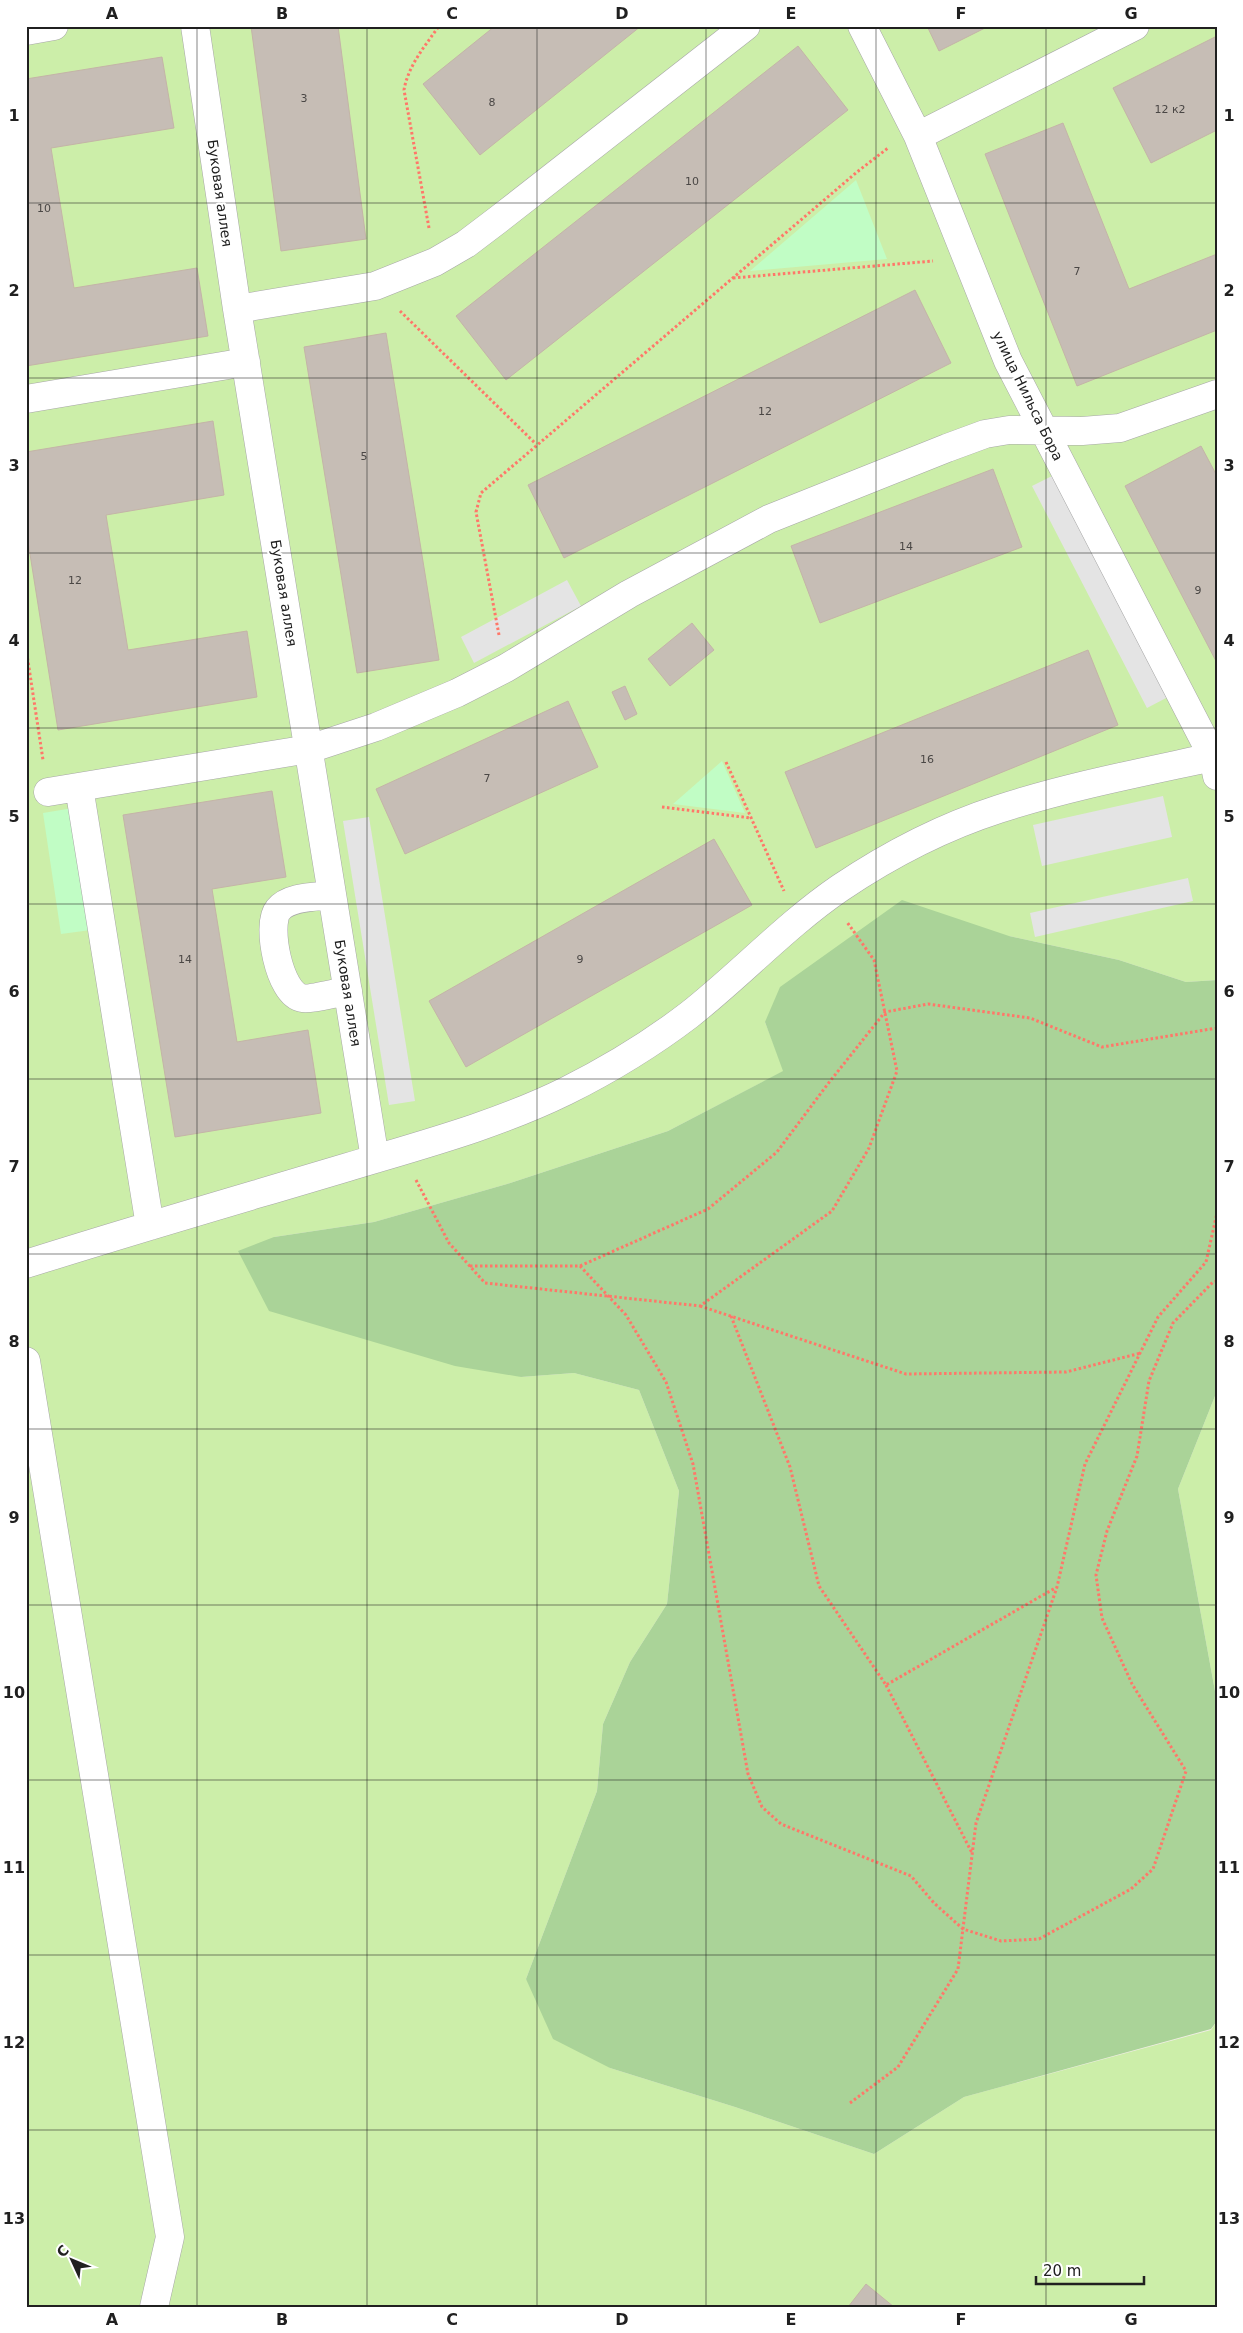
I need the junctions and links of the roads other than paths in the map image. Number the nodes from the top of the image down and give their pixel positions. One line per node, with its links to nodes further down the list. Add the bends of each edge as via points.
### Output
1 (54, 26): 6 (lane)
2 (195, 26): 8 (lane, Буковая аллея)
3 (746, 26): 8 (lane, via 500,219 435,262 375,286)
4 (862, 26): 7 (lane, улица Нильса Бора)
5 (1135, 26): 7 (lane)
6 (26, 31)
7 (916, 132): 12 (lane, улица Нильса Бора, via 1002,349)
8 (237, 309): 9 (lane, Буковая аллея)
9 (246, 362): 11 (lane); 13 (lane, Буковая аллея)
10 (1217, 394): 12 (lane, via 1120,428)
11 (26, 399)
12 (1044, 431): 13 (lane, via 1009,430 985,434 769,520 629,594 506,668 376,728); 14 (lane, улица Нильса Бора)
13 (309, 749): 15 (lane); 17 (lane, Буковая аллея)
14 (1215, 763): 19 (lane, via 1048,795 956,824 871,868 828,896 689,1014 653,1041 597,1074 510,1115)
15 (79, 787): 16 (lane); 20 (lane)
16 (48, 792)
17 (332, 895): 18 (lane, Буковая аллея); 18 (lane, via 287,902 278,910 273,925 281,976 292,993 302,998)
18 (348, 991): 19 (lane, Буковая аллея)
19 (388, 1155): 20 (lane)
20 (150, 1226): 21 (lane)
21 (26, 1264)
22 (26, 1361): 23 (lane, via 170,2237)
23 (154, 2307)

